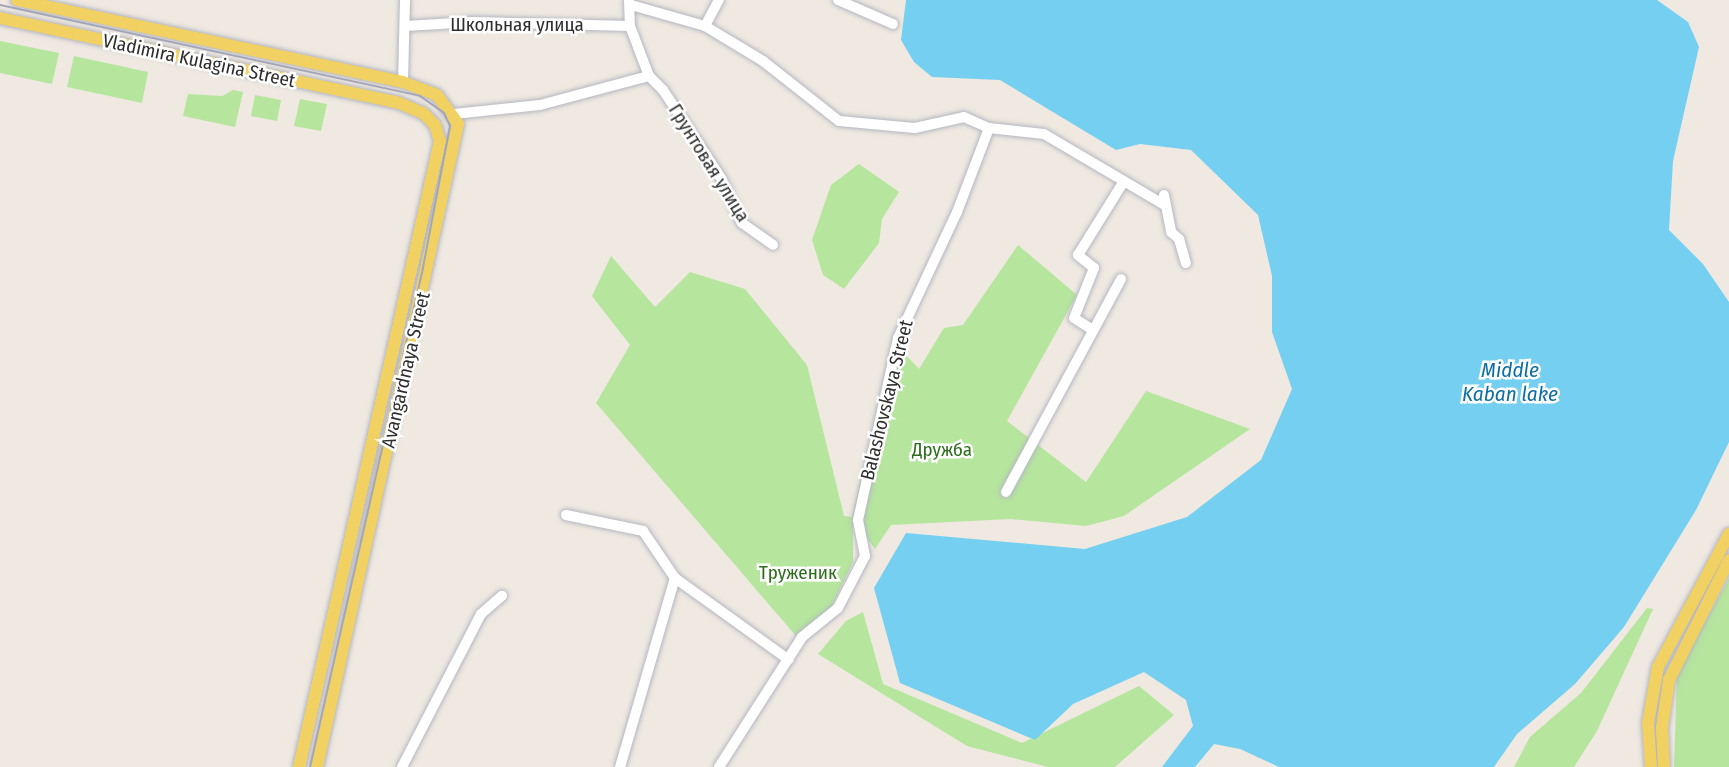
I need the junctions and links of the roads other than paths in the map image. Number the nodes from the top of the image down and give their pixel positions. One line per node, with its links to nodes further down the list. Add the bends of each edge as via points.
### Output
1 (17, 0): 12 (main road, Vladimira Kulagina Street)
2 (405, 0): 8 (street)
3 (719, 0): 10 (street)
4 (838, 0): 7 (street)
5 (630, 3): 9 (street, Грунтовая улица); 10 (street)
6 (0, 18): 13 (main road, Vladimira Kulagina Street)
7 (893, 24)
8 (404, 26): 9 (street, Школьная улица, via 474,22); 12 (street)
9 (630, 26): 11 (street, Грунтовая улица)
10 (705, 26): 15 (street, via 763,61 839,121 915,128 964,117)
11 (649, 76): 14 (street, via 540,105); 17 (street, Грунтовая улица, via 721,178 742,223)
12 (403, 82): 14 (main road, via 437,95)
13 (399, 103): 28 (main road, Avangardnaya Street, via 423,113 435,125 440,141)
14 (454, 114): 29 (main road, Avangardnaya Street, via 459,134)
15 (989, 128): 16 (street, via 1044,134); 27 (street, Balashovskaya Street, via 957,212 898,338 858,520 865,556 838,608 802,637)
16 (1124, 181): 18 (street, via 1164,199); 20 (street, via 1078,255 1094,268 1074,317)
17 (773, 245)
18 (1186, 263)
19 (1121, 279): 20 (street)
20 (1093, 330): 21 (street, via 1081,360)
21 (1006, 492)
22 (566, 515): 25 (street, via 643,531)
23 (1729, 534): 33 (main road, via 1658,667 1648,723)
24 (1729, 560): 34 (main road, via 1669,680 1662,728)
25 (675, 578): 27 (street); 31 (street)
26 (502, 596): 30 (street, via 481,614)
27 (789, 660): 32 (street, Balashovskaya Street)
28 (299, 767)
29 (317, 767)
30 (402, 767)
31 (620, 767)
32 (719, 767)
33 (1651, 767)
34 (1664, 767)

